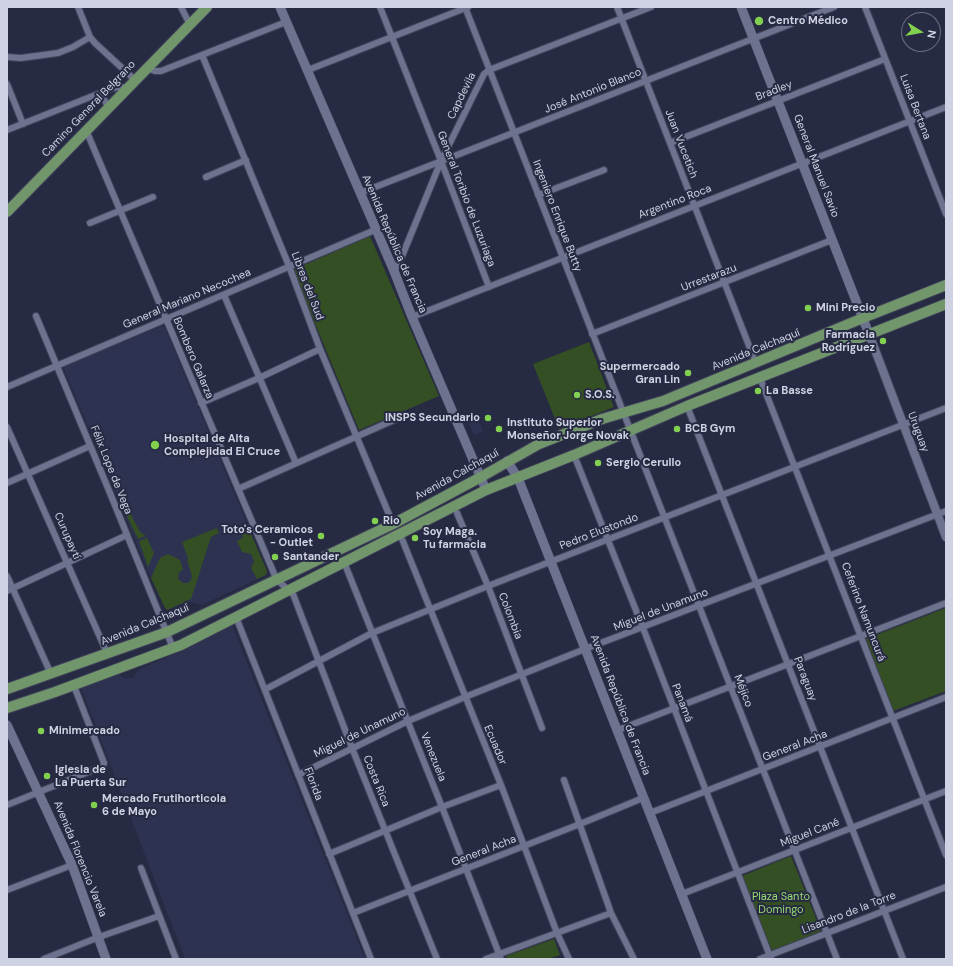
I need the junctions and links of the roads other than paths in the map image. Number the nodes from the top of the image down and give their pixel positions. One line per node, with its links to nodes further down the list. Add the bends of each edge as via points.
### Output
1 (78, 7): 16 (street)
2 (181, 7): 15 (street)
3 (201, 7): 15 (main road, Camino General Belgrano)
4 (207, 7): 15 (main road, Camino General Belgrano)
5 (280, 7): 14 (main road, Avenida República de Francia)
6 (380, 7): 17 (street, General Toribio de Luzuriaga)
7 (466, 7): 17 (street); 24 (street, Ingeniero Enrique Butty)
8 (617, 7): 13 (street, Juan Vucetich)
9 (651, 7): 13 (street, Capdevila)
10 (741, 7): 18 (main road, General Manuel Savio)
11 (834, 7): 18 (street, José Antonio Blanco)
12 (865, 7): 21 (street, Luisa Bertana)
13 (622, 19): 24 (street, Capdevila); 26 (street, Juan Vucetich)
14 (286, 22): 19 (street); 23 (main road, Avenida República de Francia)
15 (190, 25): 22 (main road, Camino General Belgrano)
16 (90, 37): 20 (street, via 58,53 21,58); 25 (street)
17 (392, 37): 23 (street); 40 (street, General Toribio de Luzuriaga)
18 (754, 39): 26 (street, José Antonio Blanco); 30 (main road, General Manuel Savio)
19 (202, 55): 22 (street, via 161,71); 39 (street, Libres del Sud)
20 (7, 57)
21 (885, 59): 30 (street, Bradley); 33 (street, Luisa Bertana)
22 (146, 68): 25 (main road, Camino General Belgrano)
23 (308, 70): 44 (main road, Avenida República de Francia)
24 (489, 70): 37 (street, Ingeniero Enrique Butty); 40 (street, Capdevila, via 484,74)
25 (135, 80): 28 (main road, Camino General Belgrano)
26 (646, 81): 37 (street, José Antonio Blanco); 38 (street, Juan Vucetich)
27 (7, 84): 34 (street)
28 (128, 88): 29 (street, via 121,87); 31 (main road, Camino General Belgrano)
29 (101, 93): 31 (street); 34 (street)
30 (778, 100): 38 (street, Bradley); 41 (main road, General Manuel Savio)
31 (108, 107): 36 (main road, Camino General Belgrano)
32 (946, 107): 33 (street, Argentino Roca)
33 (910, 122): 41 (street, Argentino Roca); 50 (street, Luisa Bertana)
34 (23, 124): 35 (street)
35 (7, 130)
36 (86, 130): 48 (street, Bombero Galarza); 49 (main road, Camino General Belgrano)
37 (514, 133): 40 (street, José Antonio Blanco); 45 (street, Ingeniero Enrique Butty)
38 (670, 143): 47 (street, Juan Vucetich)
39 (246, 160): 43 (street); 55 (street, Libres del Sud)
40 (441, 161): 44 (street, José Antonio Blanco); 56 (street, Capdevila); 59 (street, General Toribio de Luzuriaga)
41 (802, 164): 47 (street, Argentino Roca); 53 (main road, General Manuel Savio)
42 (604, 170): 45 (street)
43 (206, 177)
44 (360, 193): 52 (main road, Avenida República de Francia)
45 (538, 195): 54 (street, Ingeniero Enrique Butty)
46 (153, 197): 48 (street)
47 (694, 205): 54 (street, Argentino Roca); 57 (street, Juan Vucetich)
48 (119, 211): 51 (street); 65 (street, Bombero Galarza)
49 (7, 212)
50 (946, 214)
51 (90, 223)
52 (375, 230): 55 (street, General Mariano Necochea); 56 (main road, Avenida República de Francia)
53 (832, 240): 57 (street, Urrestarazu); 64 (main road, General Manuel Savio)
54 (562, 258): 59 (street, Argentino Roca); 66 (street, Ingeniero Enrique Butty)
55 (289, 266): 60 (street, General Mariano Necochea); 68 (street, Libres del Sud)
56 (394, 271): 63 (main road, Avenida República de Francia)
57 (724, 282): 66 (street, Urrestarazu); 69 (street, Juan Vucetich)
58 (946, 285): 64 (main road, Avenida Calchaquí)
59 (489, 286): 63 (street, Argentino Roca)
60 (224, 295): 65 (street, General Mariano Necochea); 71 (street)
61 (946, 304): 67 (main road)
62 (36, 316): 70 (street, Félix Lope de Vega)
63 (412, 317): 89 (main road, Avenida República de Francia)
64 (863, 318): 67 (main road, General Manuel Savio); 77 (main road, Avenida Calchaquí, via 663,401)
65 (166, 319): 70 (street, General Mariano Necochea); 74 (street, Bombero Galarza)
66 (592, 334): 77 (street, Ingeniero Enrique Butty)
67 (869, 334): 72 (main road); 79 (street, Uruguay)
68 (320, 349): 71 (street); 82 (street, Libres del Sud)
69 (753, 356)
70 (57, 366): 73 (street, General Mariano Necochea); 83 (street, Félix Lope de Vega)
71 (259, 378): 74 (street); 86 (street)
72 (760, 378): 75 (main road); 87 (street, Ceferino Namuncurá)
73 (7, 387)
74 (201, 403): 92 (street, Bombero Galarza)
75 (687, 406): 81 (main road); 94 (street, Paraguay)
76 (946, 408): 79 (street, Pedro Elustondo)
77 (623, 412): 81 (street, Ingeniero Enrique Butty); 85 (main road, Avenida Calchaquí, via 539,444)
78 (403, 416): 82 (street)
79 (903, 424): 87 (street, Pedro Elustondo); 97 (street, Uruguay)
80 (7, 427): 88 (street, Curupaytí)
81 (630, 431): 84 (main road); 98 (street, Méjico)
82 (356, 436): 86 (street); 99 (street, Libres del Sud)
83 (90, 446): 88 (street); 100 (street, Félix Lope de Vega)
84 (574, 455): 90 (main road); 103 (street, Panamá)
85 (507, 462): 89 (main road, Avenida Calchaquí); 90 (main road, Avenida República de Francia)
86 (296, 463): 92 (street)
87 (796, 467): 94 (street, Pedro Elustondo); 104 (street, Ceferino Namuncurá)
88 (28, 474): 91 (street); 107 (street, Curupaytí)
89 (481, 477): 93 (main road, Avenida República de Francia); 99 (main road, Avenida Calchaquí)
90 (518, 478): 93 (main road); 106 (main road, Avenida República de Francia)
91 (7, 484)
92 (238, 490): 109 (street, Bombero Galarza)
93 (486, 490): 105 (main road)
94 (722, 495): 98 (street, Pedro Elustondo); 110 (street, Paraguay)
95 (946, 511): 97 (street, Miguel de Unamuno)
96 (457, 513): 111 (street, Colombia)
97 (938, 514): 101 (street, Uruguay); 104 (street, Miguel de Unamuno)
98 (664, 517): 103 (street, Pedro Elustondo); 115 (street, Méjico)
99 (393, 524): 109 (main road, Avenida Calchaquí)
100 (127, 535): 107 (street); 119 (street, Félix Lope de Vega)
101 (946, 537)
102 (402, 539): 116 (street, Ecuador)
103 (608, 539): 106 (street, Pedro Elustondo); 118 (street, Panamá)
104 (829, 555): 110 (street, Miguel de Unamuno); 121 (street, Ceferino Namuncurá)
105 (344, 562): 113 (main road); 120 (street, Venezuela)
106 (551, 562): 111 (street, Pedro Elustondo); 123 (main road, Avenida República de Francia)
107 (68, 563): 112 (street); 124 (street, Curupaytí)
108 (7, 576): 112 (street)
109 (276, 579): 113 (street, Bombero Galarza); 119 (main road, Avenida Calchaquí)
110 (756, 583): 115 (street, Miguel de Unamuno); 126 (street, Paraguay)
111 (488, 586): 116 (street, Pedro Elustondo); 128 (street, Colombia)
112 (10, 590): 127 (street)
113 (288, 590): 117 (main road); 125 (street, Costa Rica, via 293,594)
114 (946, 603): 121 (street)
115 (699, 606): 118 (street, Miguel de Unamuno); 130 (street, Méjico)
116 (430, 609): 120 (street, Pedro Elustondo); 133 (street, Ecuador)
117 (236, 617): 122 (main road); 132 (street, Florida)
118 (643, 628): 123 (street, Miguel de Unamuno); 136 (street, Panamá)
119 (167, 632): 122 (street, Félix Lope de Vega); 124 (main road, Avenida Calchaquí)
120 (372, 633): 125 (street, Pedro Elustondo); 138 (street, Venezuela)
121 (861, 636): 126 (street); 137 (street, Ceferino Namuncurá)
122 (173, 648): 129 (main road)
123 (585, 649): 128 (street, Miguel de Unamuno); 141 (main road, Avenida República de Francia)
124 (107, 654): 127 (main road, Avenida Calchaquí)
125 (319, 662): 132 (street, Pedro Elustondo); 143 (street, Costa Rica)
126 (788, 665): 130 (street); 142 (street, Paraguay)
127 (51, 674): 131 (main road, Avenida Calchaquí)
128 (522, 674): 133 (street, Miguel de Unamuno); 140 (street, Colombia)
129 (74, 686): 135 (main road); 148 (street, via 103,766)
130 (731, 687): 136 (street); 144 (street, Méjico)
131 (7, 689)
132 (266, 689): 145 (street, Florida)
133 (465, 697): 138 (street, Miguel de Unamuno); 147 (street, Ecuador)
134 (946, 697): 137 (street, General Acha)
135 (7, 708)
136 (674, 709): 141 (street); 150 (street, Panamá)
137 (894, 718): 142 (street, General Acha); 152 (street, Ceferino Namuncurá)
138 (408, 721): 143 (street, Miguel de Unamuno); 154 (street, Venezuela)
139 (7, 726): 148 (main road, Avenida Florencio Varela)
140 (542, 728)
141 (618, 730): 151 (main road, Avenida República de Francia)
142 (820, 746): 144 (street, General Acha); 157 (street, Paraguay)
143 (352, 748): 145 (street, Miguel de Unamuno); 158 (street, Costa Rica)
144 (762, 769): 150 (street, General Acha); 160 (street, Méjico)
145 (298, 775): 161 (street, Florida)
146 (564, 780): 156 (street)
147 (501, 785): 154 (street); 159 (street, Ecuador)
148 (38, 791): 153 (street); 163 (main road, Avenida Florencio Varela)
149 (946, 791): 152 (street, Miguel Cané)
150 (706, 792): 155 (street, General Acha); 166 (street, Panamá)
151 (643, 798): 155 (main road, Avenida República de Francia); 156 (street, General Acha)
152 (925, 799): 157 (street, Miguel Cané); 162 (street, Ceferino Namuncurá)
153 (7, 805)
154 (442, 808): 158 (street); 165 (street, Venezuela)
155 (650, 813): 170 (main road, Avenida República de Francia)
156 (580, 824): 159 (street, General Acha); 173 (street)
157 (852, 828): 160 (street, Miguel Cané); 171 (street, Paraguay)
158 (386, 831): 161 (street); 169 (street, Costa Rica)
159 (524, 846): 165 (street, General Acha); 175 (street, Ecuador)
160 (794, 850): 166 (street, Miguel Cané); 176 (street, Méjico)
161 (329, 854): 172 (street, Florida)
162 (946, 855)
163 (72, 865): 168 (street); 177 (main road, Avenida Florencio Varela)
164 (142, 868): 174 (street)
165 (466, 868): 169 (street, General Acha); 178 (street, Venezuela)
166 (737, 872): 170 (street, Miguel Cané); 179 (street, Panamá)
167 (946, 887): 171 (street, Lisandro de la Torre)
168 (7, 890)
169 (410, 891): 172 (street, General Acha); 184 (street, Costa Rica)
170 (682, 894): 188 (main road, Avenida República de Francia)
171 (883, 911): 176 (street, Lisandro de la Torre); 191 (street, Paraguay)
172 (353, 913): 183 (street, Florida)
173 (610, 913): 175 (street); 187 (street)
174 (159, 916): 177 (street); 182 (street)
175 (557, 932): 178 (street); 186 (street, Ecuador)
176 (827, 932): 179 (street, Lisandro de la Torre); 190 (street, Méjico)
177 (99, 937): 180 (street); 181 (main road, Avenida Florencio Varela)
178 (500, 957): 185 (street)
179 (770, 957): 189 (street, Lisandro de la Torre)
180 (44, 959)
181 (106, 959)
182 (176, 959)
183 (371, 959)
184 (437, 959)
185 (486, 959)
186 (569, 959)
187 (634, 959)
188 (707, 959)
189 (760, 959)
190 (837, 959)
191 (903, 959)

